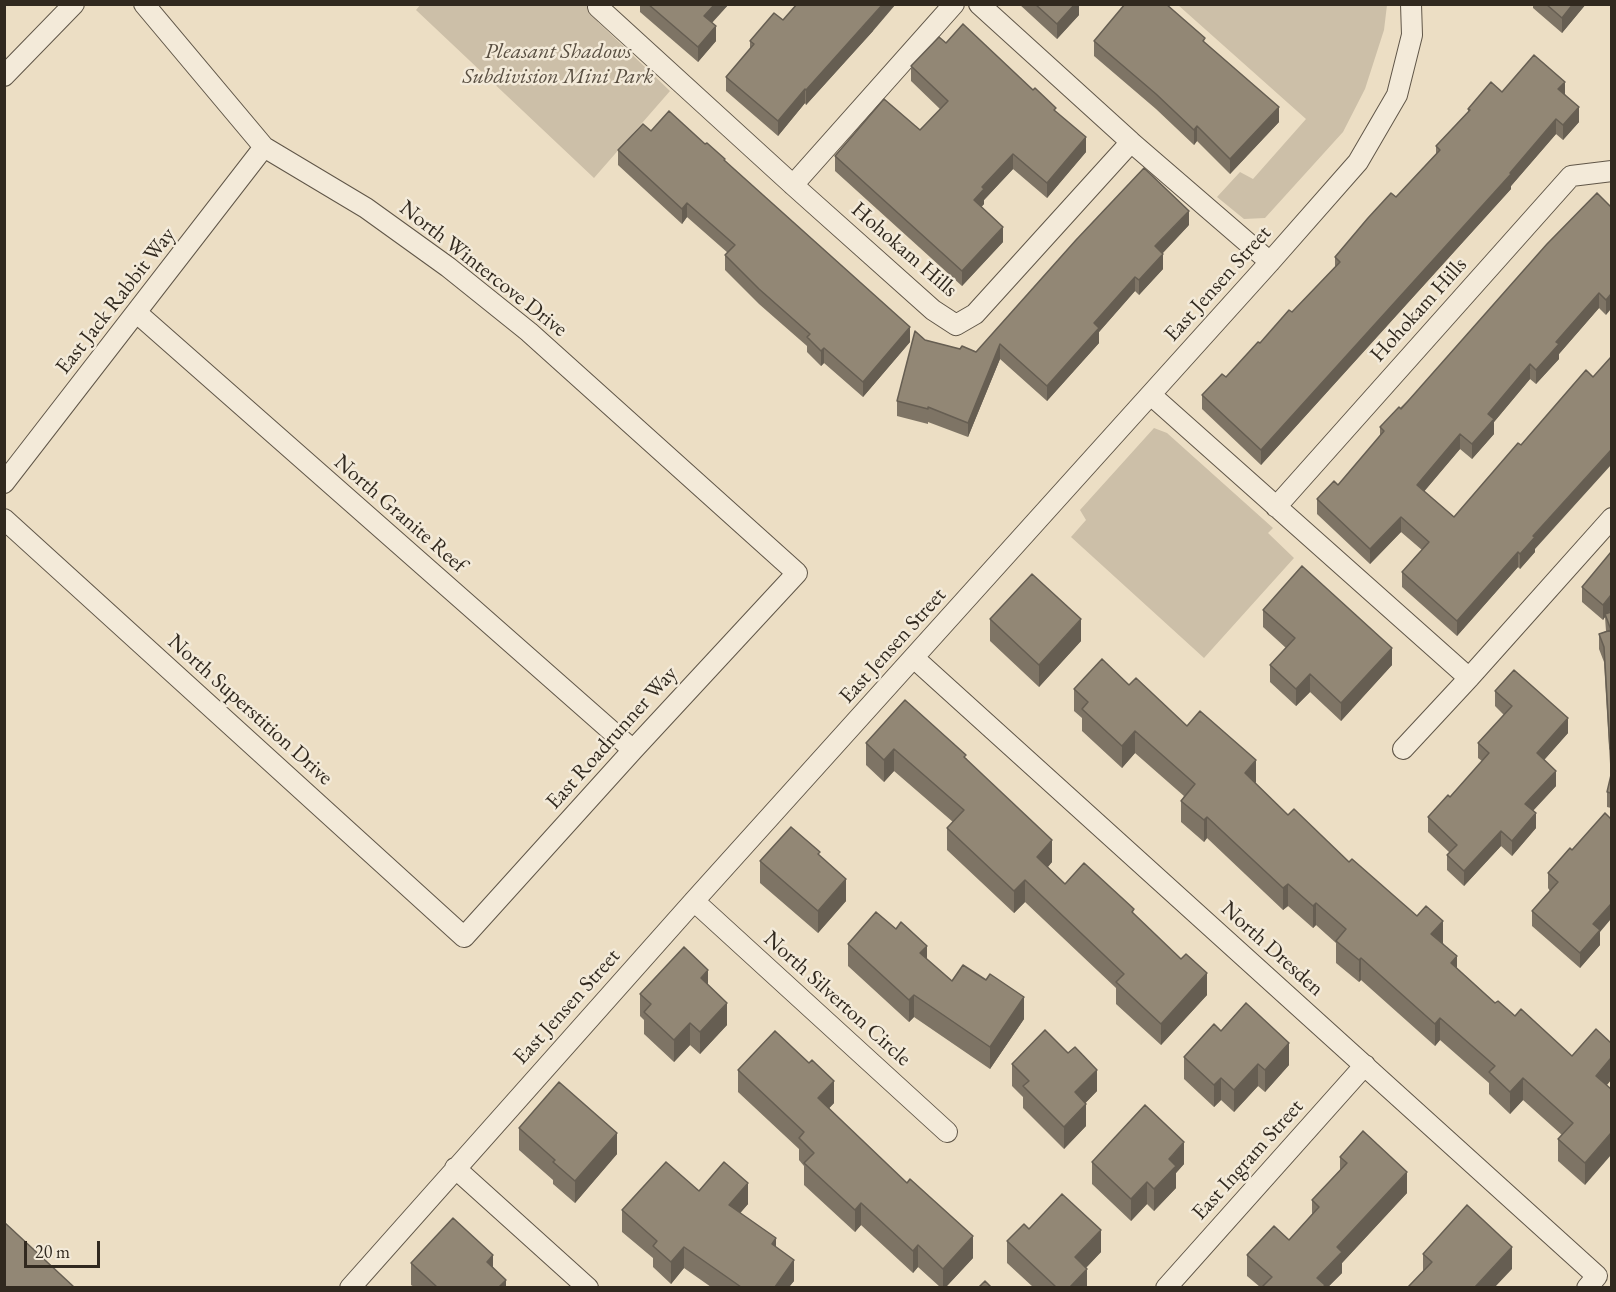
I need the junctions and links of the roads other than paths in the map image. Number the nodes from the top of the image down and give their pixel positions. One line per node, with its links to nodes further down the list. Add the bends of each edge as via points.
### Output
1 (74, 4): 7 (street)
2 (144, 4): 9 (street, North Wintercove Drive)
3 (600, 4): 11 (street, Hohokam Hills, via 598,7)
4 (954, 4): 11 (street)
5 (979, 4): 8 (street)
6 (1411, 4): 12 (street, East Jensen Street, via 1412,34 1397,95 1358,162)
7 (4, 76)
8 (1131, 142): 11 (street, Hohokam Hills, via 975,314 956,325 933,310); 12 (street)
9 (264, 147): 13 (street, East Jack Rabbit Way); 19 (street, North Wintercove Drive, via 366,208 448,267 529,332)
10 (1611, 171): 16 (street, Hohokam Hills, via 1571,176)
11 (793, 185)
12 (1270, 262): 14 (street, East Jensen Street)
13 (137, 314): 15 (street, East Jack Rabbit Way); 23 (street, North Granite Reef)
14 (1151, 395): 16 (street); 20 (street, East Jensen Street)
15 (4, 483)
16 (1276, 507): 21 (street)
17 (1611, 518): 21 (street)
18 (4, 519): 25 (street, North Superstition Drive)
19 (797, 573): 23 (street, East Roadrunner Way)
20 (914, 658): 24 (street, East Jensen Street); 26 (street, North Dresden)
21 (1469, 678): 22 (street)
22 (1403, 749)
23 (633, 750): 25 (street, East Roadrunner Way)
24 (694, 901): 27 (street, North Silverton Circle); 28 (street, East Jensen Street)
25 (464, 937)
26 (1365, 1065): 29 (street, North Dresden); 32 (street, East Ingram Street)
27 (947, 1132)
28 (455, 1168): 30 (street, East Jensen Street); 31 (street)
29 (1592, 1282)
30 (350, 1287)
31 (588, 1287)
32 (1166, 1287)

